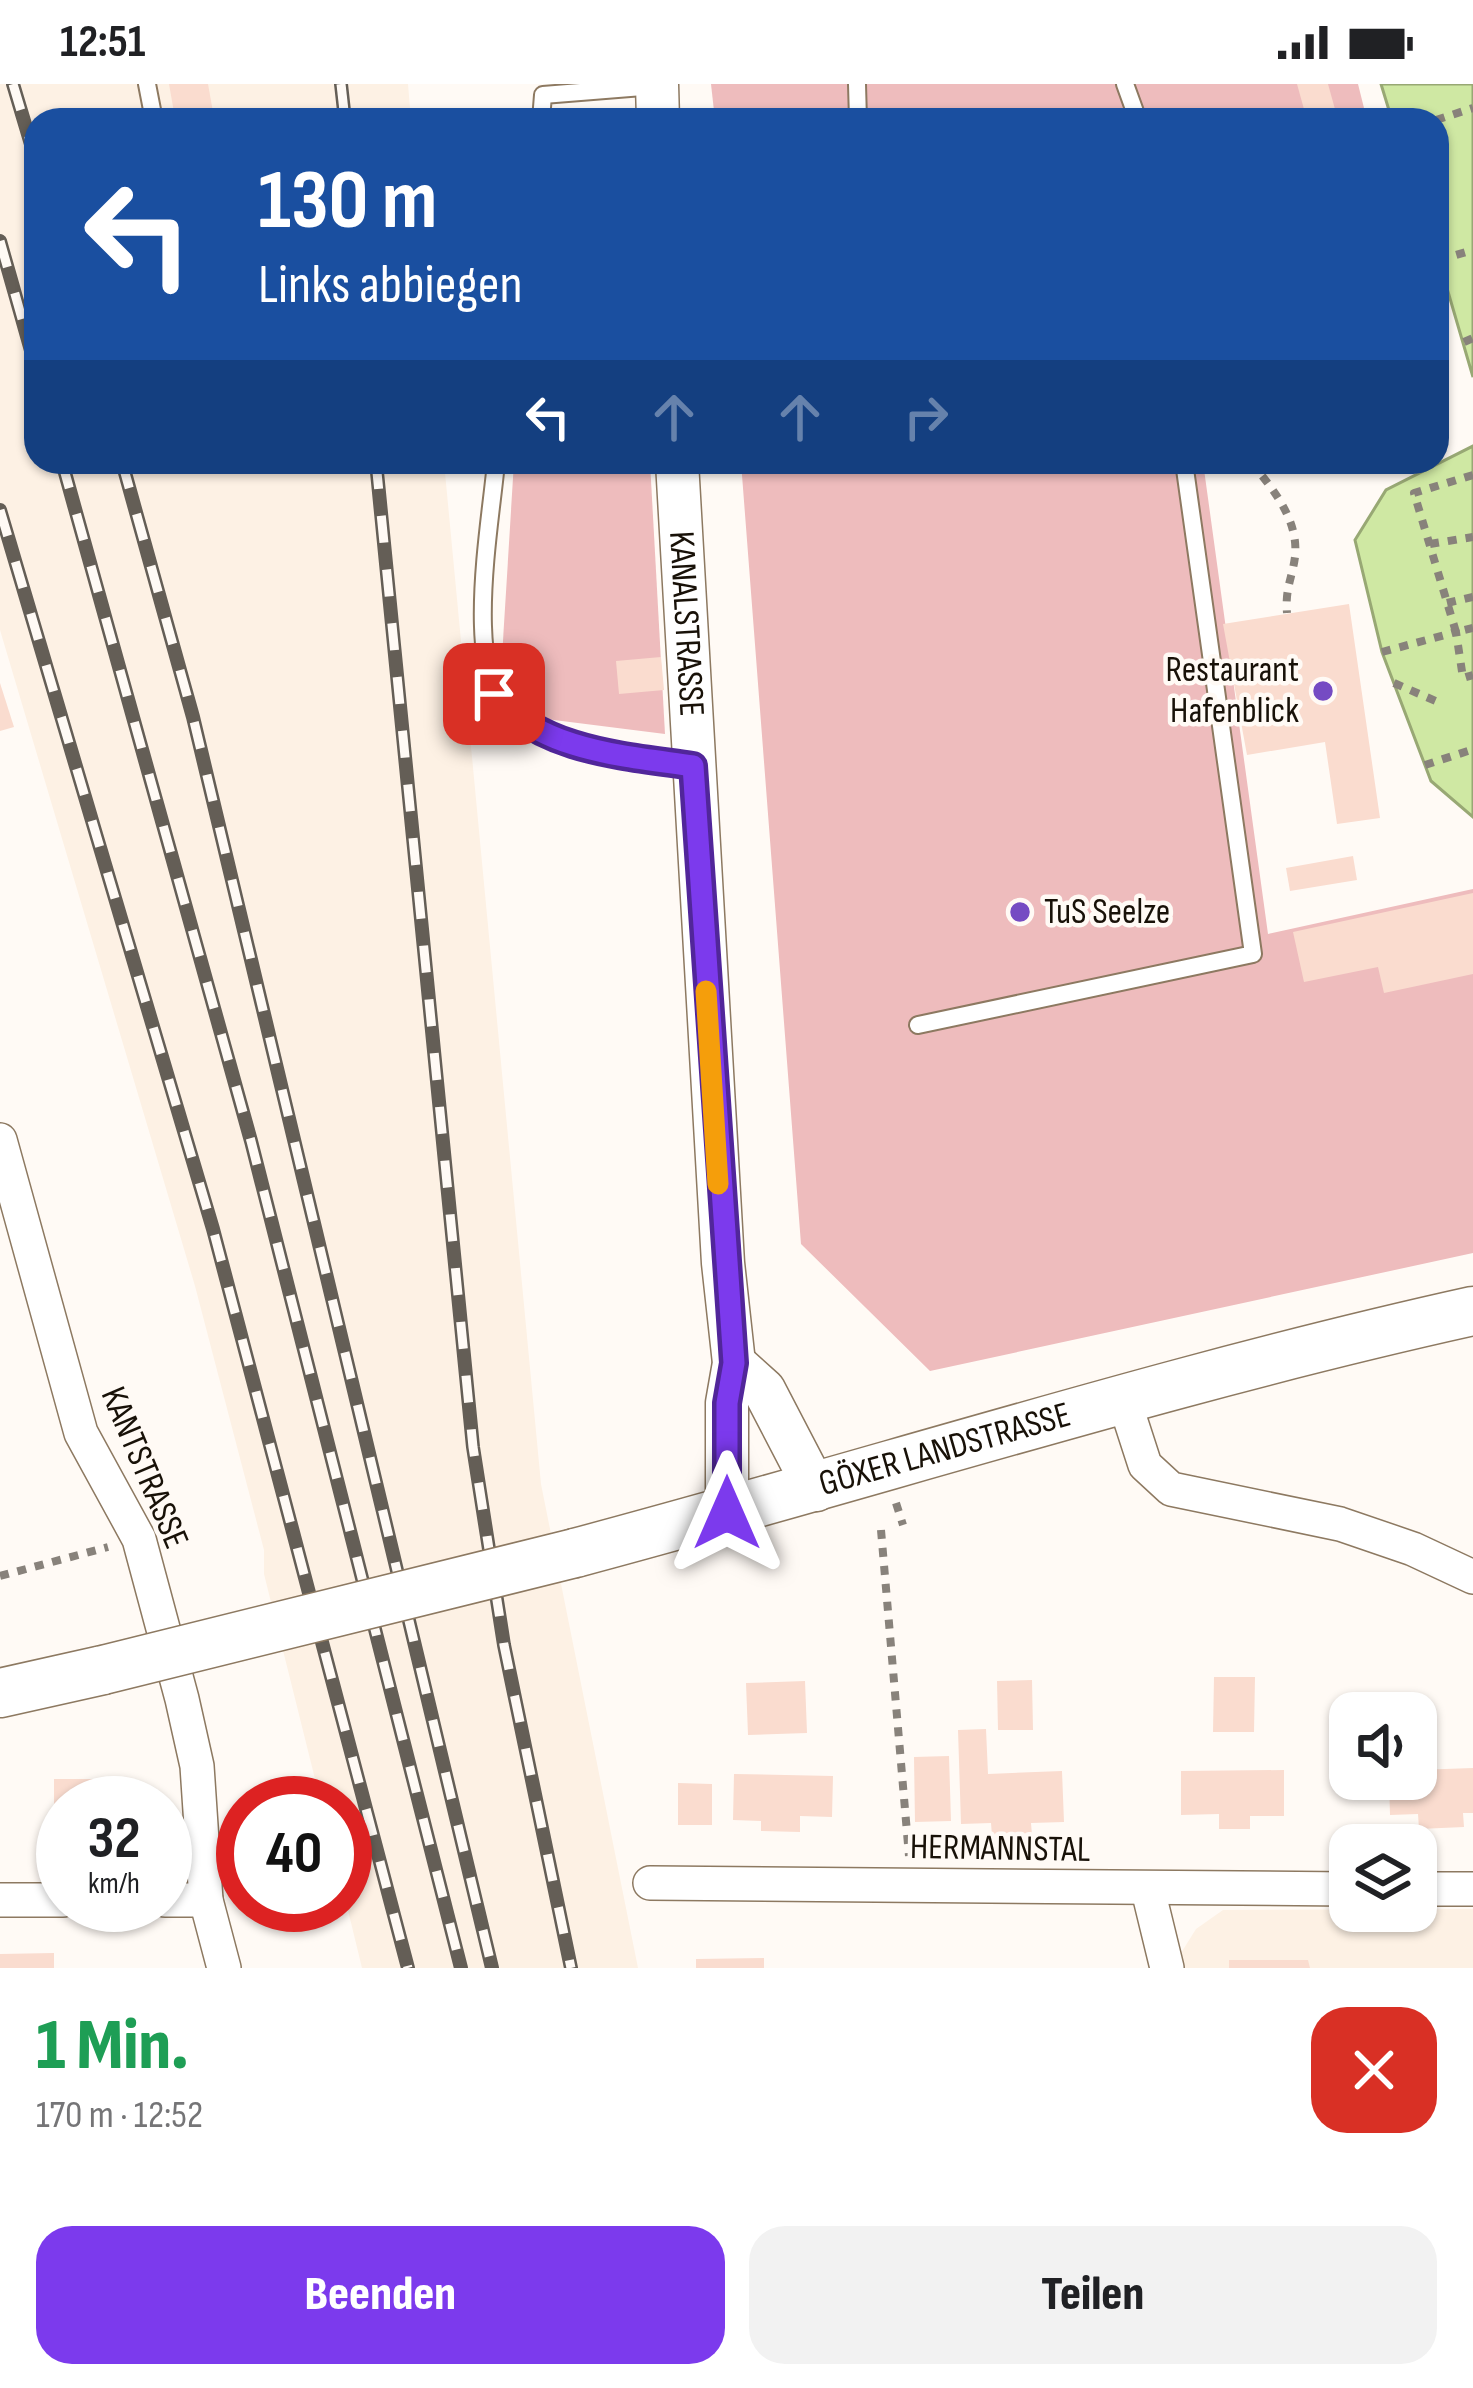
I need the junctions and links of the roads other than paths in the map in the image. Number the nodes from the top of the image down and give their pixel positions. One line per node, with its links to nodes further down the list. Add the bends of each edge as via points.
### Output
1 (543, 89): 2 (lane)
2 (657, 97)
3 (495, 474): 6 (lane, via 482,650 494,694 512,718 540,732)
4 (677, 474): 6 (street, KANALSTRASSE)
5 (1186, 474): 7 (lane, via 1253,954)
6 (693, 766): 11 (street, KANALSTRASSE)
7 (918, 1025)
8 (0, 1140): 9 (street, KANTSTRASSE)
9 (7, 1197): 25 (street, KANTSTRASSE, via 82,1432 139,1539 197,1766)
10 (1473, 1310): 12 (main road, GÖXER LANDSTRASSE)
11 (734, 1363): 13 (street, via 764,1390); 14 (street, KANALSTRASSE)
12 (1124, 1397): 13 (main road, GÖXER LANDSTRASSE); 15 (street, via 1145,1465 1171,1489 1340,1524)
13 (816, 1490): 14 (main road, GÖXER LANDSTRASSE)
14 (727, 1513): 16 (main road, GÖXER LANDSTRASSE, bridge)
15 (1473, 1577)
16 (0, 1693)
17 (650, 1883): 21 (street, HERMANNSTAL)
18 (1329, 1889): 21 (street, HERMANNSTAL)
19 (1437, 1889): 20 (street)
20 (1473, 1889)
21 (1148, 1890): 27 (street)
22 (0, 1900): 23 (street)
23 (36, 1900)
24 (192, 1900): 25 (street)
25 (206, 1900): 26 (street, KANTSTRASSE)
26 (224, 1968)
27 (1167, 1968)

